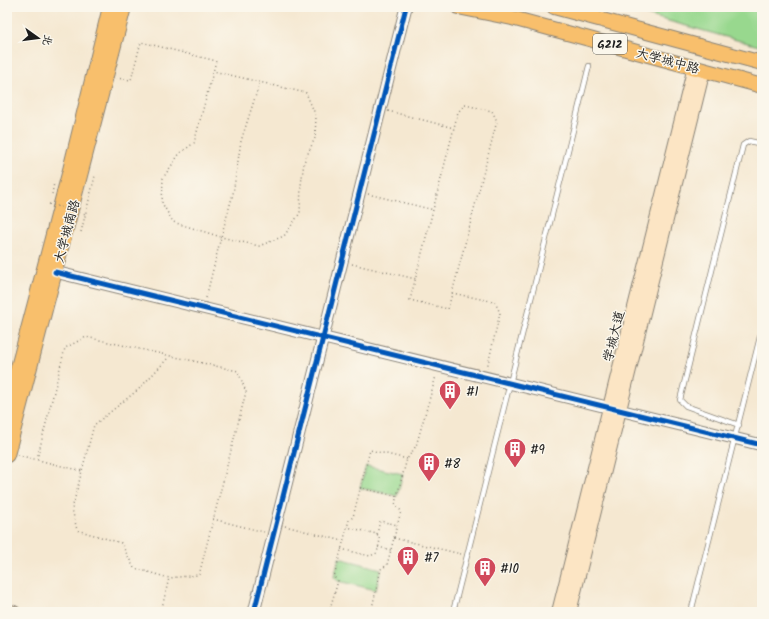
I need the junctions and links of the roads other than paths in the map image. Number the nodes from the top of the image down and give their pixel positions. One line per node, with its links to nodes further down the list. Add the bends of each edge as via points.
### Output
1 (110, 7): 16 (main road, 大学城南路)
2 (124, 7): 11 (main road, 大学城南路)
3 (406, 7): 13 (street)
4 (458, 7): 8 (main road, 大学城中路 / G212, via 512,18)
5 (554, 7): 6 (main road, 大学城中路 / G212)
6 (762, 63)
7 (589, 66): 14 (lane)
8 (699, 68): 9 (main road, 大学城中路 / G212); 15 (main road, 学城大道)
9 (762, 86)
10 (762, 144): 17 (lane, via 749,141 743,145 680,400 686,406)
11 (55, 272): 13 (street); 20 (main road, 大学城南路)
12 (762, 329): 17 (lane)
13 (324, 337): 14 (street); 23 (street)
14 (509, 382): 15 (street); 24 (lane)
15 (614, 409): 18 (street); 25 (main road, 学城大道); 26 (main road, 学城大道)
16 (7, 410)
17 (739, 425): 18 (lane)
18 (735, 438): 19 (street); 27 (lane)
19 (762, 445)
20 (7, 454)
21 (7, 610): 22 (main road)
22 (14, 612)
23 (254, 612)
24 (452, 612)
25 (558, 612)
26 (570, 612)
27 (691, 612)

